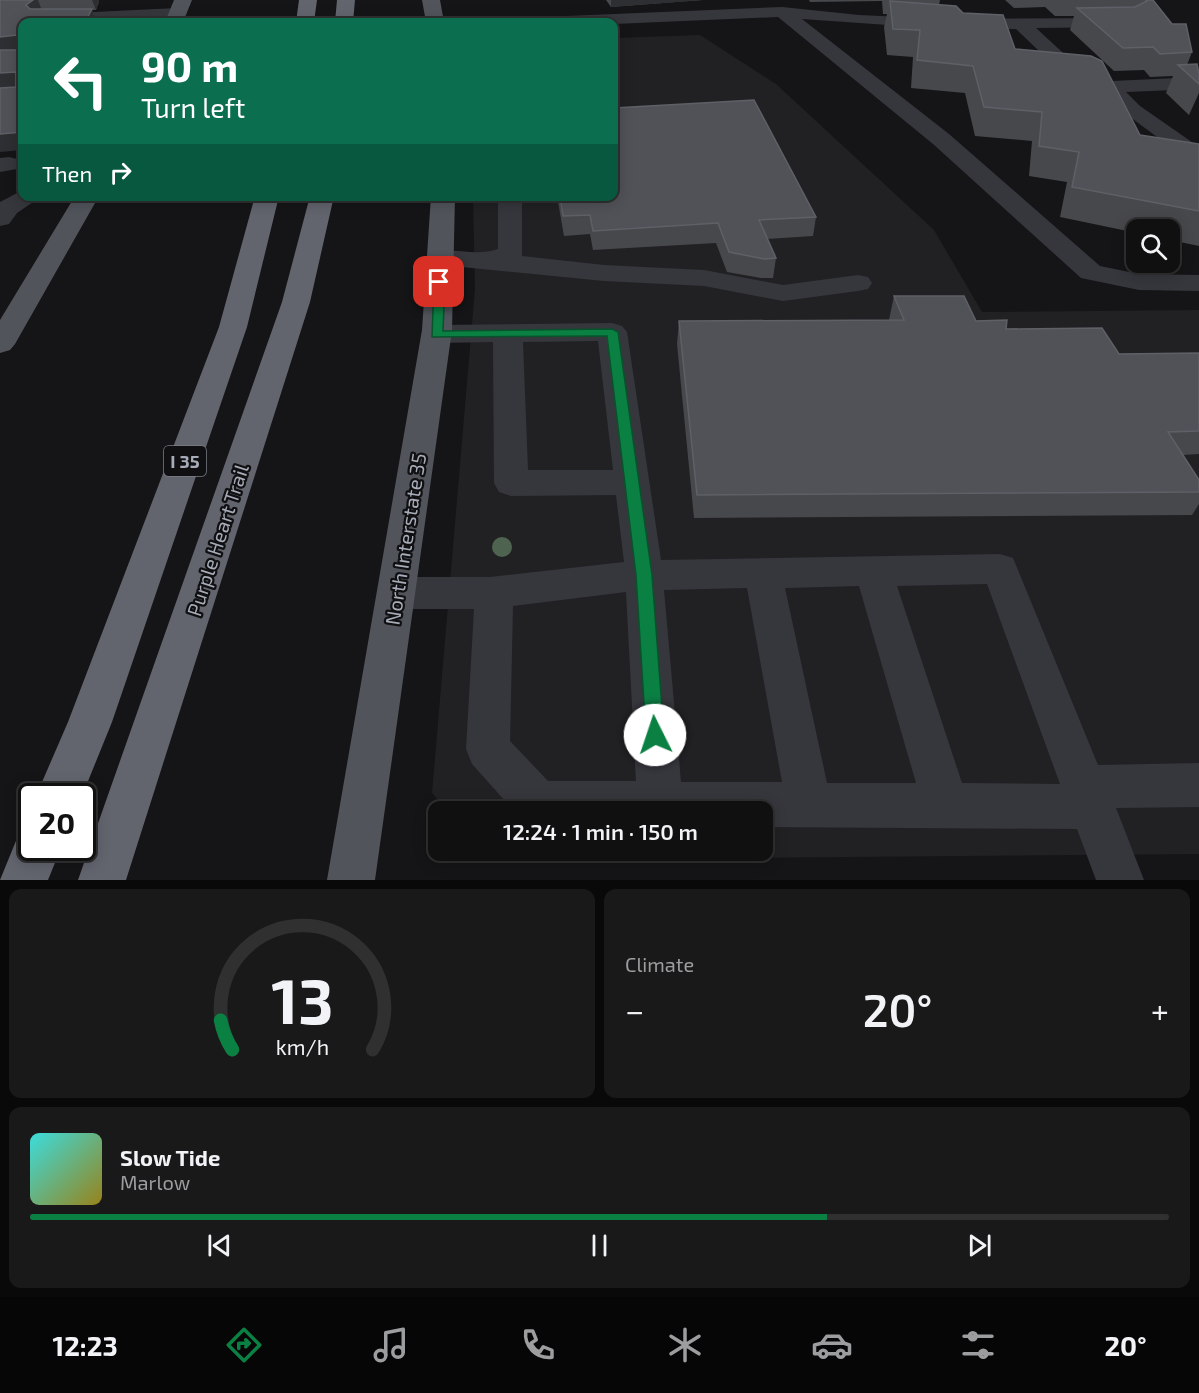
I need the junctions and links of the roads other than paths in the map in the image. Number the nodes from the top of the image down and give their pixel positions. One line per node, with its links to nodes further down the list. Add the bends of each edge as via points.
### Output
1 (308, 0): 9 (highway)
2 (346, 0): 10 (highway)
3 (431, 0): 11 (main road)
4 (557, 0): 12 (lane)
5 (771, 8): 13 (lane); 16 (lane, via 859,20); 30 (lane, via 941,139 1091,272 1139,282)
6 (965, 8): 16 (lane)
7 (179, 12): 8 (lane)
8 (77, 18)
9 (306, 18)
10 (344, 18)
11 (434, 18)
12 (561, 18)
13 (618, 18)
14 (1127, 22): 15 (lane)
15 (1020, 23): 16 (lane); 18 (lane, via 1067,67)
16 (980, 24)
17 (1199, 82): 18 (lane)
18 (1109, 87): 19 (lane, via 1133,110)
19 (1199, 157)
20 (21, 201): 26 (lane, via 8,208)
21 (84, 201): 33 (main road)
22 (266, 201): 40 (highway, I 35, via 233,327)
23 (321, 201): 50 (highway, Purple Heart Trail, via 296,302)
24 (443, 201): 27 (main road, North Interstate 35)
25 (510, 201): 28 (lane, via 512,253)
26 (0, 219)
27 (440, 258): 28 (lane); 32 (main road, North Interstate 35)
28 (492, 260): 29 (lane, via 604,273 704,278 783,293)
29 (858, 283)
30 (1199, 283)
31 (508, 333): 32 (lane); 34 (lane, via 612,332); 34 (lane, via 511,483)
32 (437, 334): 38 (main road, North Interstate 35)
33 (0, 344)
34 (632, 482): 37 (lane)
35 (873, 572): 36 (lane); 42 (lane, via 1000,569); 47 (lane)
36 (763, 573): 37 (lane); 46 (lane)
37 (644, 575): 39 (lane); 44 (lane)
38 (397, 593): 39 (lane); 51 (main road, North Interstate 35)
39 (494, 593): 43 (lane, via 488,749)
40 (64, 783)
41 (1199, 785): 42 (lane)
42 (1088, 797): 47 (lane); 52 (lane)
43 (536, 801)
44 (660, 801)
45 (773, 804): 46 (lane)
46 (809, 804): 47 (lane)
47 (946, 806)
48 (31, 861): 49 (highway)
49 (23, 880)
50 (102, 880)
51 (351, 880)
52 (1120, 880)

